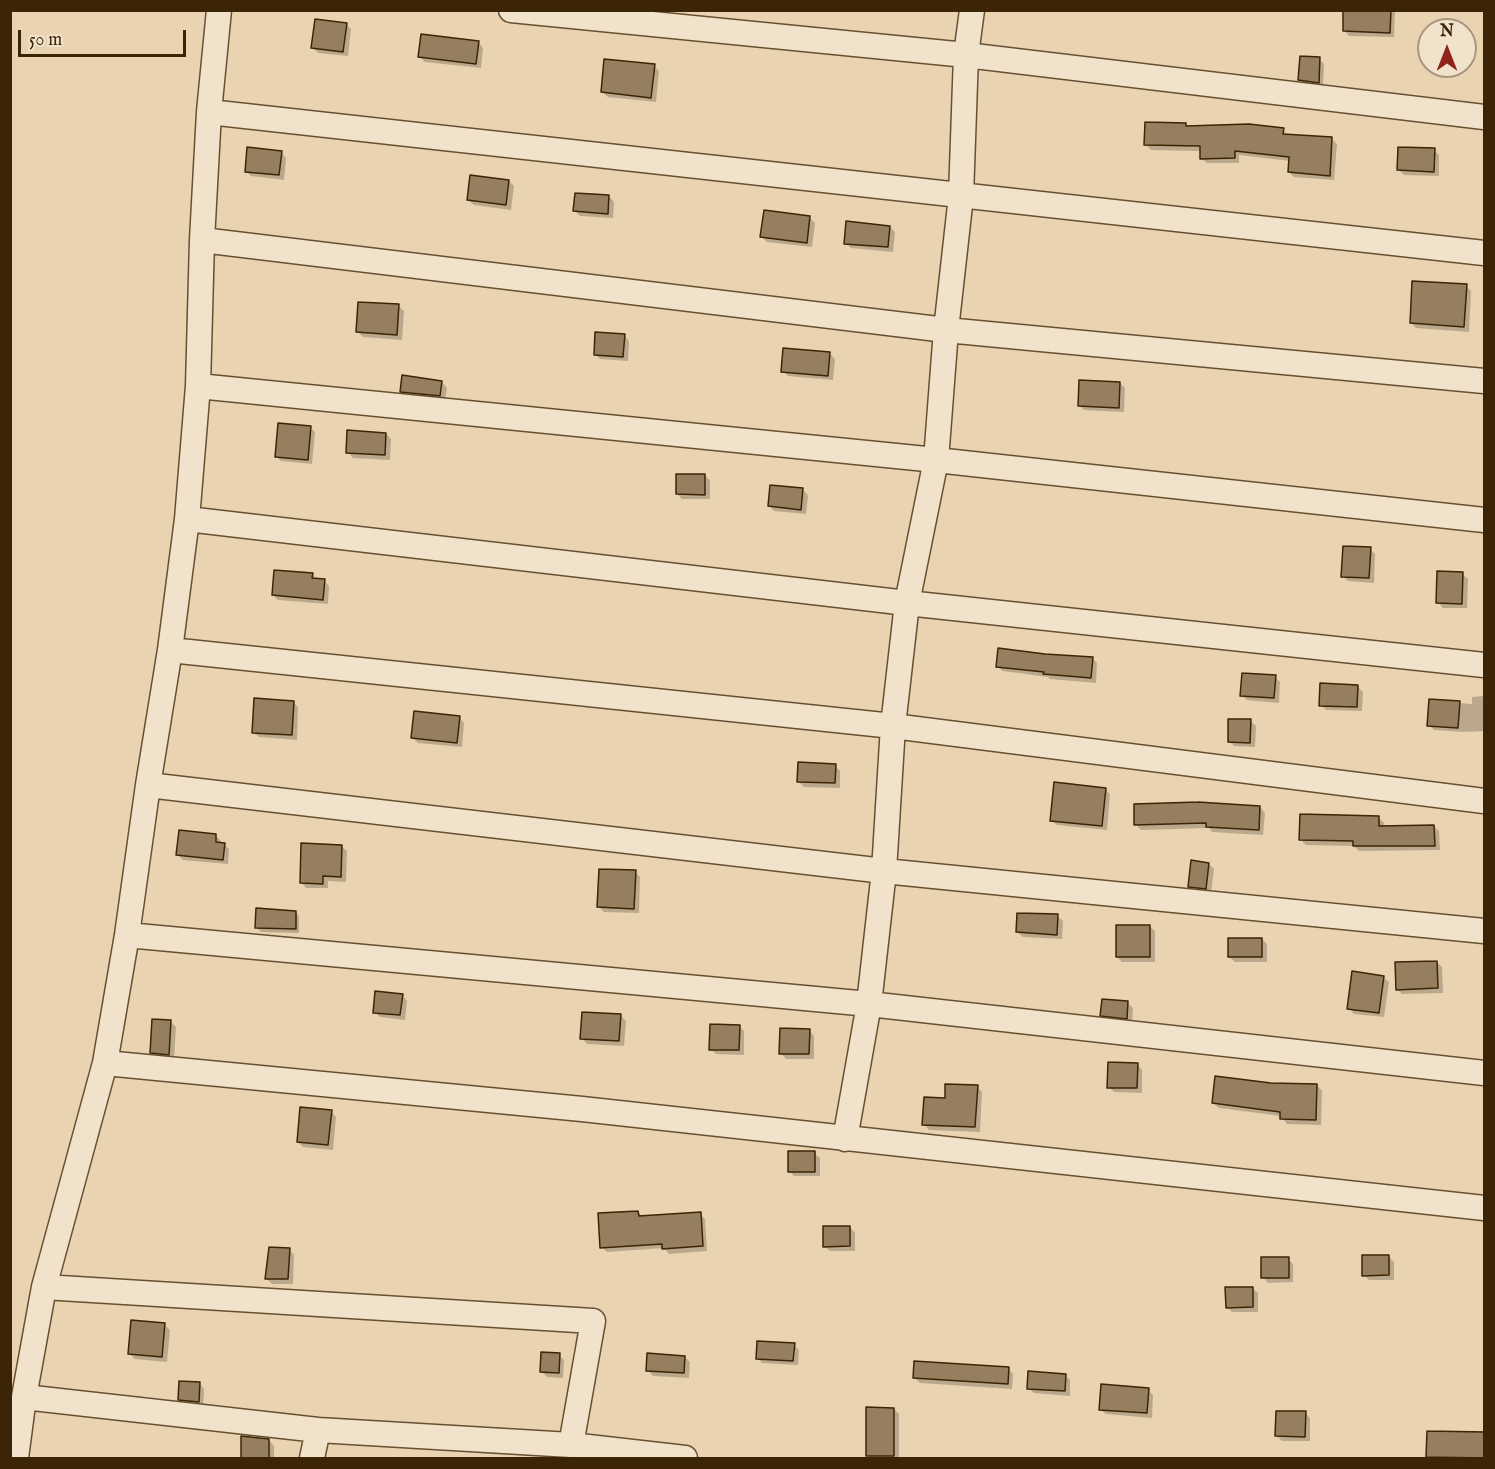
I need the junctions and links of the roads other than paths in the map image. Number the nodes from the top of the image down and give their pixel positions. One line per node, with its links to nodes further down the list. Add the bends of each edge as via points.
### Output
1 (219, 10): 5 (street)
2 (511, 10): 4 (street)
3 (972, 10): 4 (street)
4 (966, 55): 6 (street); 7 (street)
5 (209, 112): 7 (street); 8 (street)
6 (1485, 117)
7 (961, 196): 9 (street); 10 (street)
8 (202, 240): 10 (street); 12 (street)
9 (1485, 253)
10 (946, 330): 11 (street); 13 (street)
11 (1485, 381)
12 (198, 386): 13 (street); 14 (street)
13 (936, 460): 15 (street); 16 (street)
14 (187, 519): 16 (street); 17 (street)
15 (1485, 520)
16 (907, 603): 18 (street); 19 (street)
17 (170, 650): 19 (street); 20 (street)
18 (1485, 665)
19 (893, 726): 21 (street); 22 (street)
20 (148, 785): 22 (street); 24 (street)
21 (1485, 801)
22 (884, 871): 23 (street); 25 (street)
23 (1485, 931)
24 (127, 935): 25 (street); 26 (street)
25 (869, 1004): 27 (street); 28 (street)
26 (105, 1063): 28 (street); 30 (street)
27 (1485, 1073)
28 (845, 1140): 29 (street)
29 (1485, 1208)
30 (44, 1287): 31 (street); 33 (street, via 593,1321)
31 (24, 1397): 32 (street); 34 (street)
32 (318, 1430): 33 (street); 35 (street)
33 (571, 1445): 36 (street)
34 (16, 1458)
35 (312, 1458)
36 (685, 1458)

